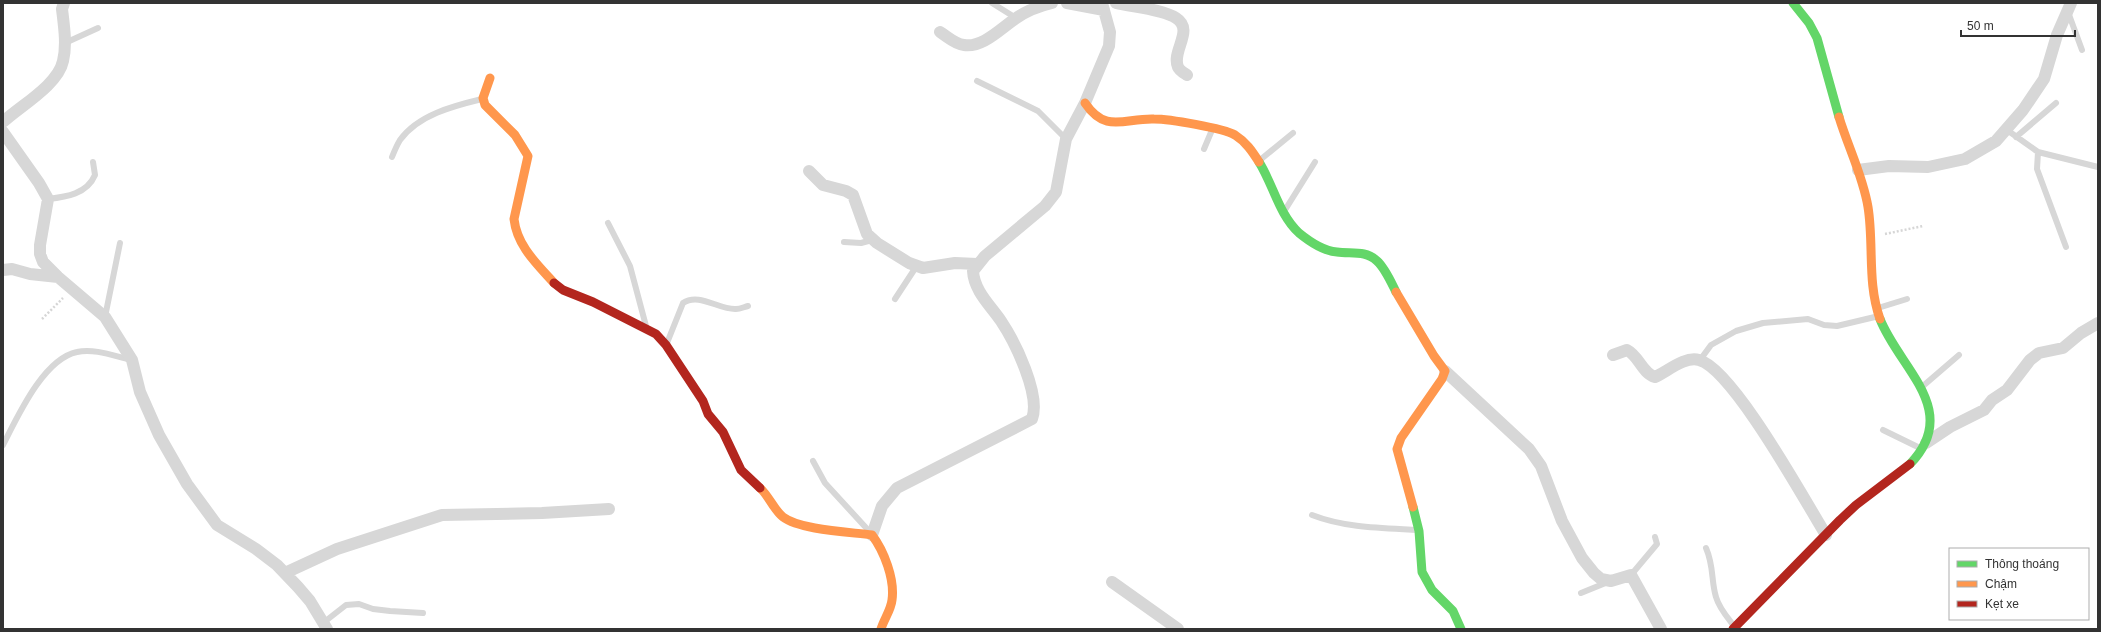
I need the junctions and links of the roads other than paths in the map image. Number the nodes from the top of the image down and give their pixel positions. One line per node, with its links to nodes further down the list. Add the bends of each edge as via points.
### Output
1 (64, 3): 15 (street)
2 (992, 3): 12 (lane)
3 (1052, 3): 12 (street)
4 (1067, 3): 9 (street)
5 (1116, 3): 8 (street)
6 (1793, 3): 11 (street)
7 (1805, 3): 11 (lane)
8 (1128, 4): 17 (street, via 1170,15 1179,20 1184,32 1177,62 1178,68)
9 (1103, 6): 21 (street, via 1110,32 1109,46)
10 (2069, 7): 16 (lane); 27 (street, via 2057,35 2044,79)
11 (1804, 16): 36 (street, via 1820,49 1843,129)
12 (1016, 18): 14 (street, via 988,38 966,46)
13 (98, 28): 15 (lane)
14 (940, 32)
15 (64, 43): 23 (street, via 61,70 36,96)
16 (2082, 50)
17 (1187, 75)
18 (490, 78): 20 (street)
19 (977, 81): 28 (lane, via 1038,111)
20 (483, 98): 31 (lane, via 456,105 410,129 400,140); 55 (street, via 485,105 496,118 519,138 526,148 528,156 514,219 528,255 542,272 563,290)
21 (1085, 103): 24 (street, via 1101,120 1110,123 1154,119); 28 (street)
22 (2056, 103): 27 (lane)
23 (3, 122)
24 (1212, 130): 29 (lane); 33 (street, via 1233,134 1242,139 1248,144)
25 (3, 132): 38 (street)
26 (1293, 133): 33 (lane)
27 (2011, 134): 30 (lane); 36 (street, via 1965,159 1928,167 1889,166)
28 (1066, 139): 45 (street, via 1056,192 1052,198)
29 (1204, 149)
30 (2038, 152): 35 (lane); 44 (lane, via 2037,169)
31 (392, 157)
32 (93, 162): 38 (lane, via 95,175 88,186 71,195)
33 (1258, 162): 39 (street)
34 (1316, 162): 39 (lane)
35 (2098, 167)
36 (1858, 170): 52 (street, via 1868,207 1873,292)
37 (809, 171): 41 (street, via 823,186 846,190 853,196 867,234)
38 (48, 199): 48 (street, via 40,254)
39 (1284, 212): 61 (street, via 1297,231 1317,246 1330,251 1372,255)
40 (608, 223): 55 (lane, via 630,266)
41 (872, 240): 42 (lane, via 861,244); 46 (street)
42 (844, 242)
43 (120, 243): 53 (lane)
44 (2066, 247)
45 (977, 264): 46 (street, via 955,263); 70 (street, via 973,278 1008,333 1027,372 1035,405 1032,419 897,488 882,506)
46 (916, 267): 49 (lane)
47 (3, 270): 48 (street, via 12,269)
48 (58, 277): 53 (street)
49 (894, 299)
50 (1907, 299): 52 (lane)
51 (748, 306): 56 (lane, via 734,310 688,299)
52 (1878, 312): 60 (lane, via 1837,326 1824,325 1808,319 1763,323 1736,331 1711,345); 62 (street, via 1884,328)
53 (105, 317): 59 (street)
54 (2098, 323): 65 (street, via 2063,348 2039,353 2030,360 2007,390 1992,400 1984,410)
55 (647, 329): 56 (street)
56 (666, 345): 70 (street, via 703,401 708,414 724,432 741,470 764,492 782,517 795,523 822,529)
57 (1959, 354): 62 (lane)
58 (1613, 355): 60 (street, via 1627,350 1650,375 1655,377 1690,359)
59 (132, 360): 64 (lane, via 92,351 76,352 62,360 49,369 27,398); 74 (street, via 140,392 159,435 209,516 217,525 256,549)
60 (1700, 360): 71 (street, via 1733,388 1750,411)
61 (1445, 370): 69 (street, via 1442,379 1398,444 1398,455); 76 (street, via 1529,449 1541,466 1562,522 1582,558 1601,579)
62 (1922, 386): 65 (street, via 1930,415 1929,435)
63 (1883, 430): 65 (lane)
64 (3, 445)
65 (1924, 446): 71 (street, via 1890,482 1857,505)
66 (813, 461): 70 (lane, via 825,483)
67 (609, 509): 74 (street, via 442,515 336,549)
68 (1312, 515): 69 (lane, via 1323,520)
69 (1420, 531): 84 (street, via 1422,572 1432,590 1453,611)
70 (872, 535): 82 (street, via 885,562 892,598)
71 (1826, 535): 81 (street)
72 (1655, 537): 75 (lane, via 1657,544 1654,550)
73 (1706, 548): 81 (lane, via 1712,566 1716,598)
74 (285, 573): 80 (street, via 310,601)
75 (1631, 575): 76 (street); 85 (street)
76 (1611, 581): 78 (lane)
77 (1112, 582): 83 (street)
78 (1581, 593)
79 (423, 613): 80 (lane, via 373,609 360,604 346,605)
80 (325, 626)
81 (1734, 628)
82 (881, 629)
83 (1178, 629)
84 (1461, 629)
85 (1661, 629)

